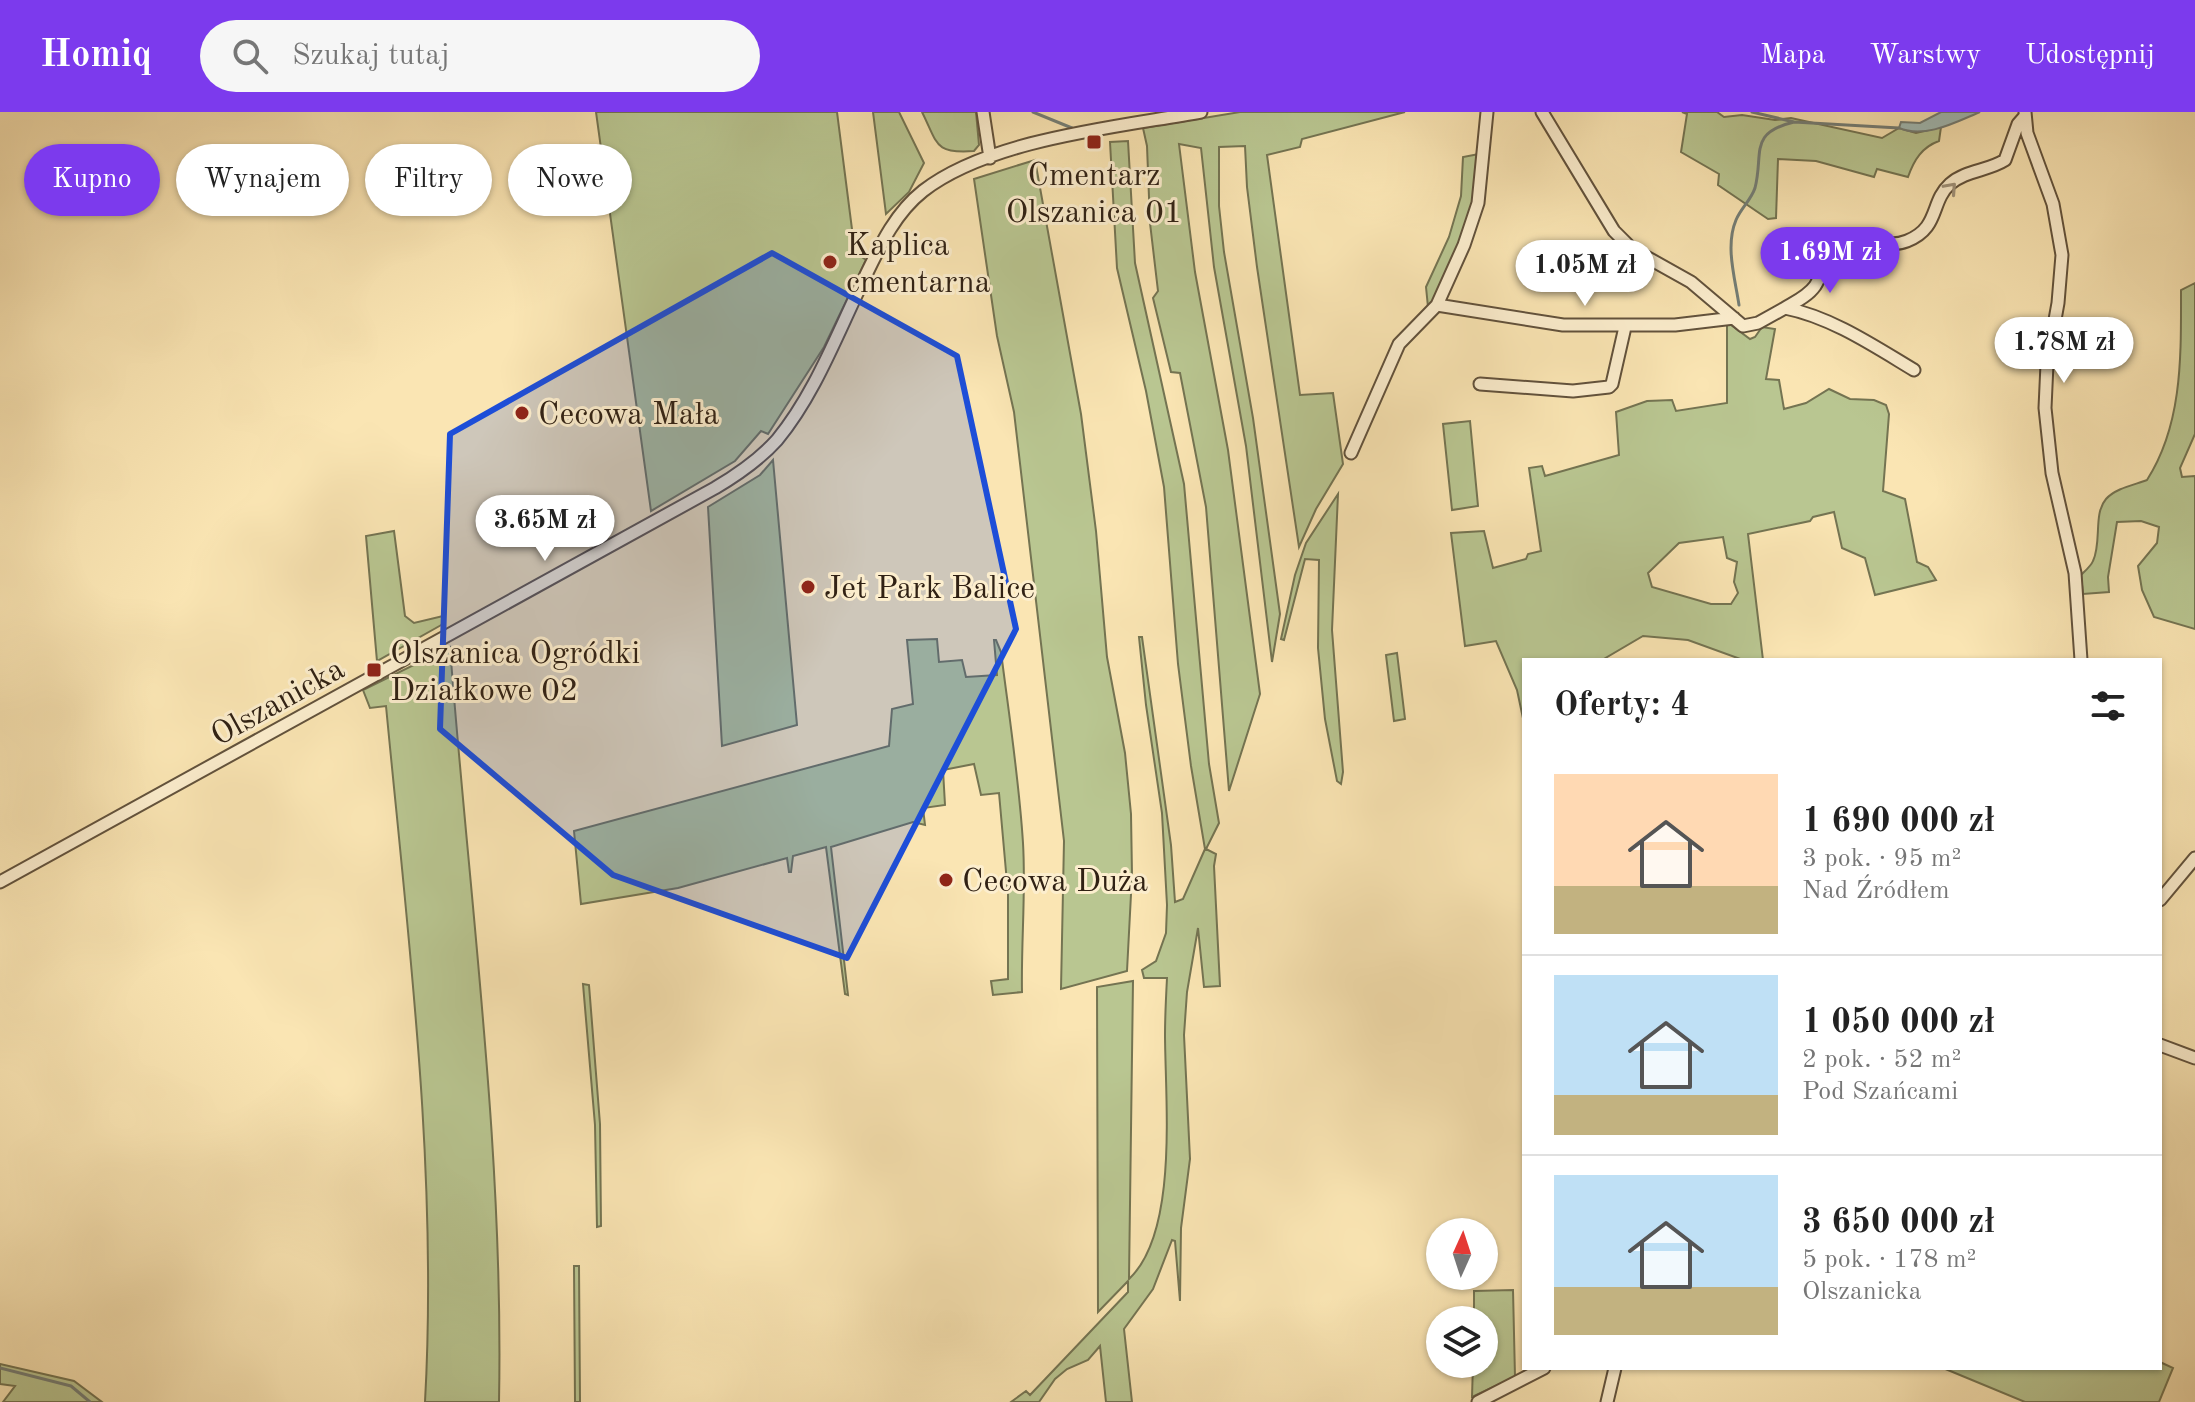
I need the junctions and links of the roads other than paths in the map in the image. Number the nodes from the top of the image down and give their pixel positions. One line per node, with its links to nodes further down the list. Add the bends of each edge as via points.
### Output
1 (983, 112): 6 (street)
2 (1201, 112): 6 (street, Olszanicka, via 1058,139)
3 (1487, 112): 7 (street, via 1478,203)
4 (1542, 112): 9 (street, via 1614,231 1632,249 1691,282)
5 (2025, 114): 8 (street, one-way to 5, via 1812,290 1828,256 1846,244 1908,241 1932,222 1949,185 2002,163); 14 (street, via 2053,204 2062,255 2045,408 2052,473 2075,573)
6 (990, 158): 16 (street, Olszanicka, via 935,183 901,213 796,413 742,471)
7 (1437, 305): 10 (street, via 1563,325); 13 (street, via 1399,344)
8 (1785, 308): 9 (street, via 1743,326); 11 (street, via 1819,317)
9 (1734, 318): 10 (street)
10 (1625, 327): 12 (street, via 1609,387 1573,391)
11 (1914, 370)
12 (1480, 384)
13 (1351, 453)
14 (2081, 658)
15 (2195, 858): 17 (street)
16 (0, 882)
17 (2162, 898)
18 (2162, 1046): 19 (street)
19 (2195, 1058)
20 (1540, 1370): 22 (street)
21 (1615, 1370): 23 (street)
22 (1478, 1402)
23 (1607, 1402)

